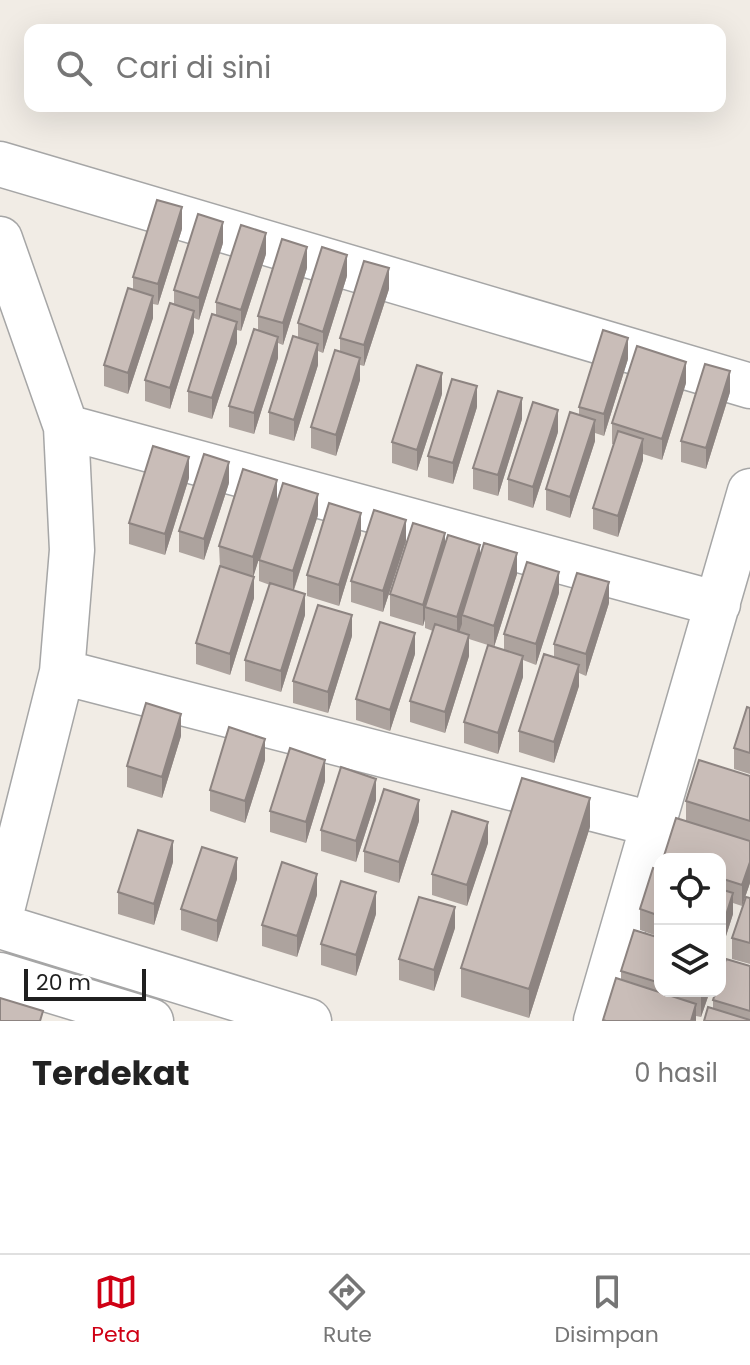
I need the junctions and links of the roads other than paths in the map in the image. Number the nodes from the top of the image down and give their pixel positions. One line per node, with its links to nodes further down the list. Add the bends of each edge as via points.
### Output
1 (0, 164): 3 (street)
2 (0, 239): 4 (street)
3 (750, 386)
4 (66, 427): 6 (street); 7 (street, via 72,550)
5 (750, 491): 6 (street)
6 (718, 604): 8 (street)
7 (62, 672): 8 (street); 9 (street)
8 (652, 824): 15 (street)
9 (0, 918)
10 (0, 926): 14 (street)
11 (0, 975): 12 (street)
12 (96, 1013): 13 (street)
13 (151, 1021)
14 (309, 1021)
15 (596, 1021)

